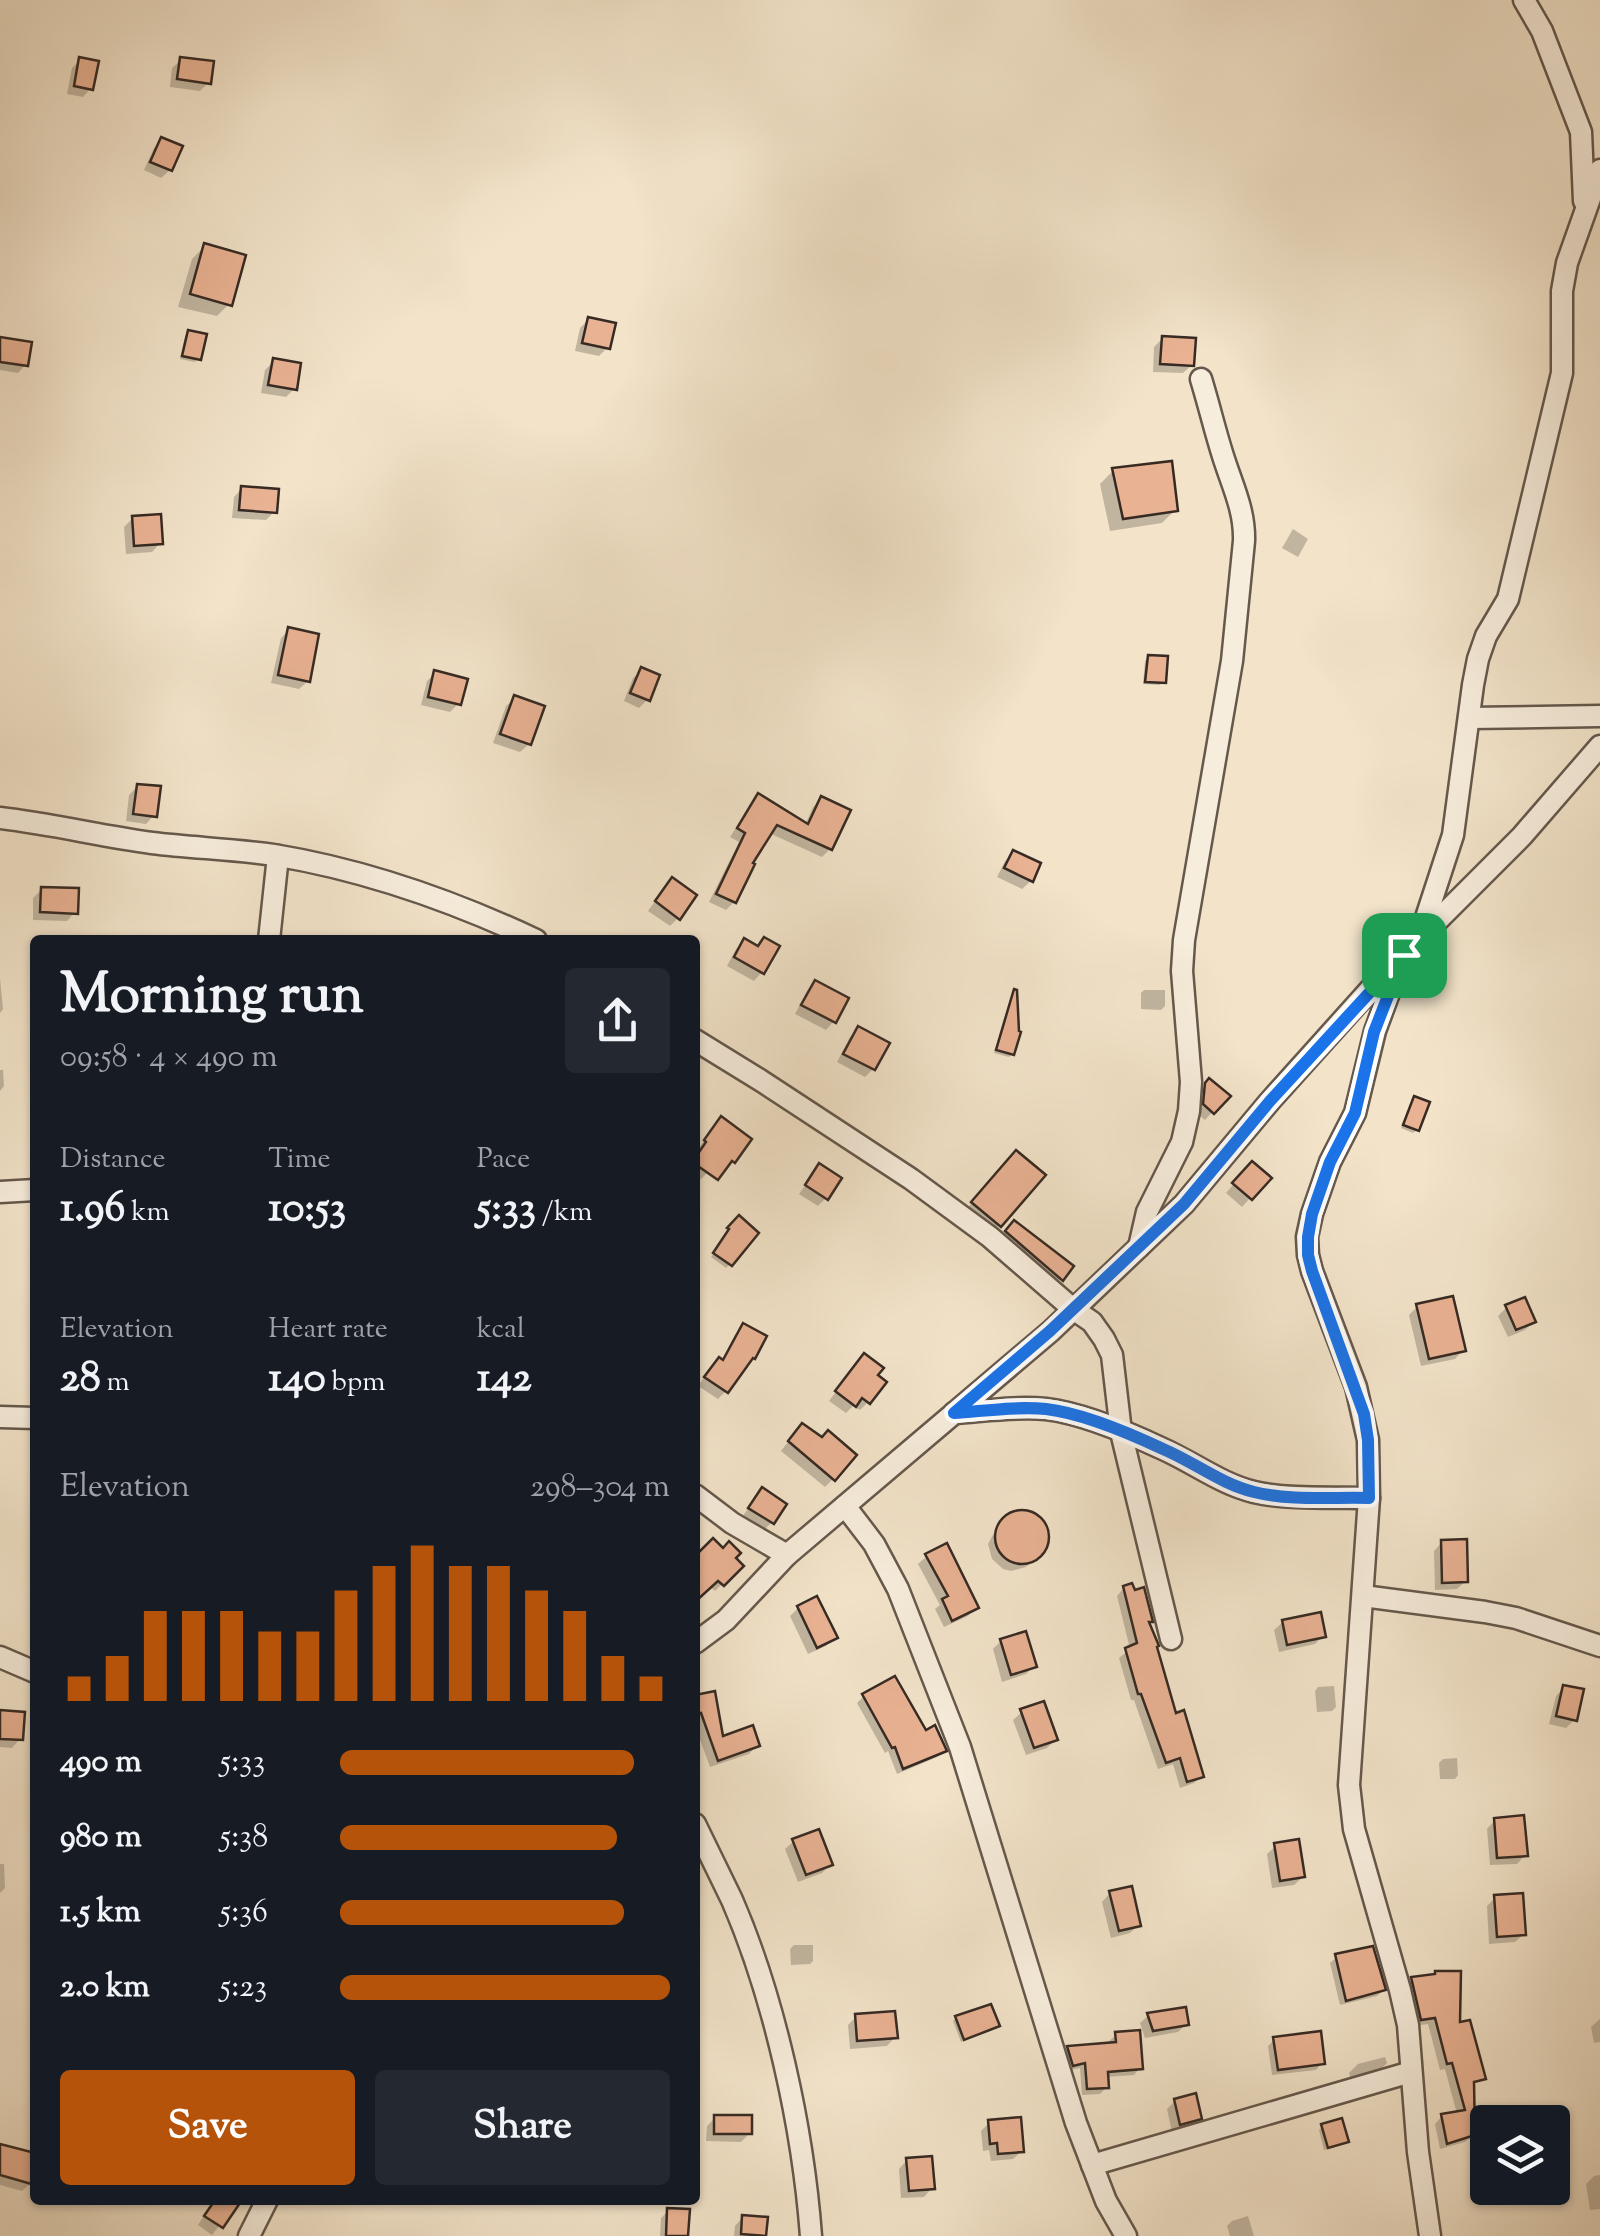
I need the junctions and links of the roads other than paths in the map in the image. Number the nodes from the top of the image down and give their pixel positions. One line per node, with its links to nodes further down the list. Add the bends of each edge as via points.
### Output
1 (1524, 0): 3 (street, via 1581,132)
2 (1600, 170): 3 (street)
3 (1584, 215): 6 (street, via 1562,291 1558,391 1508,599 1478,659)
4 (1201, 379): 16 (street, via 1241,507 1244,541 1232,660 1184,940 1189,1111 1182,1142 1146,1212)
5 (1600, 716): 6 (street)
6 (1469, 718): 12 (street, via 1452,835)
7 (1600, 746): 12 (street)
8 (0, 818): 9 (street)
9 (278, 856): 10 (street); 11 (street, via 431,895)
10 (270, 935)
11 (524, 935)
12 (1411, 947): 16 (street, via 1199,1189); 22 (street, via 1374,1032 1355,1113 1330,1162 1308,1237 1312,1271 1364,1414)
13 (700, 1043): 17 (street, via 912,1179)
14 (30, 1190): 15 (street)
15 (0, 1192)
16 (1139, 1247): 17 (street)
17 (1073, 1309): 18 (street); 21 (street, via 1092,1322 1112,1356)
18 (954, 1413): 21 (street, via 1050,1410); 24 (street)
19 (0, 1417): 20 (street)
20 (30, 1418)
21 (1121, 1432): 22 (street, via 1255,1492); 27 (street)
22 (1369, 1498): 26 (street)
23 (700, 1499): 25 (street)
24 (845, 1506): 25 (street); 34 (street, via 898,1589 960,1747)
25 (787, 1555): 28 (street)
26 (1362, 1596): 29 (street, via 1516,1618); 33 (street, via 1350,1809 1400,1990)
27 (1170, 1639)
28 (700, 1640)
29 (1600, 1646)
30 (0, 1657): 31 (street)
31 (30, 1670)
32 (700, 1835): 37 (street, via 762,1985 800,2142)
33 (1411, 2072): 34 (street); 39 (street)
34 (1092, 2165): 38 (street)
35 (264, 2205): 36 (street)
36 (249, 2236)
37 (812, 2236)
38 (1126, 2236)
39 (1430, 2236)

